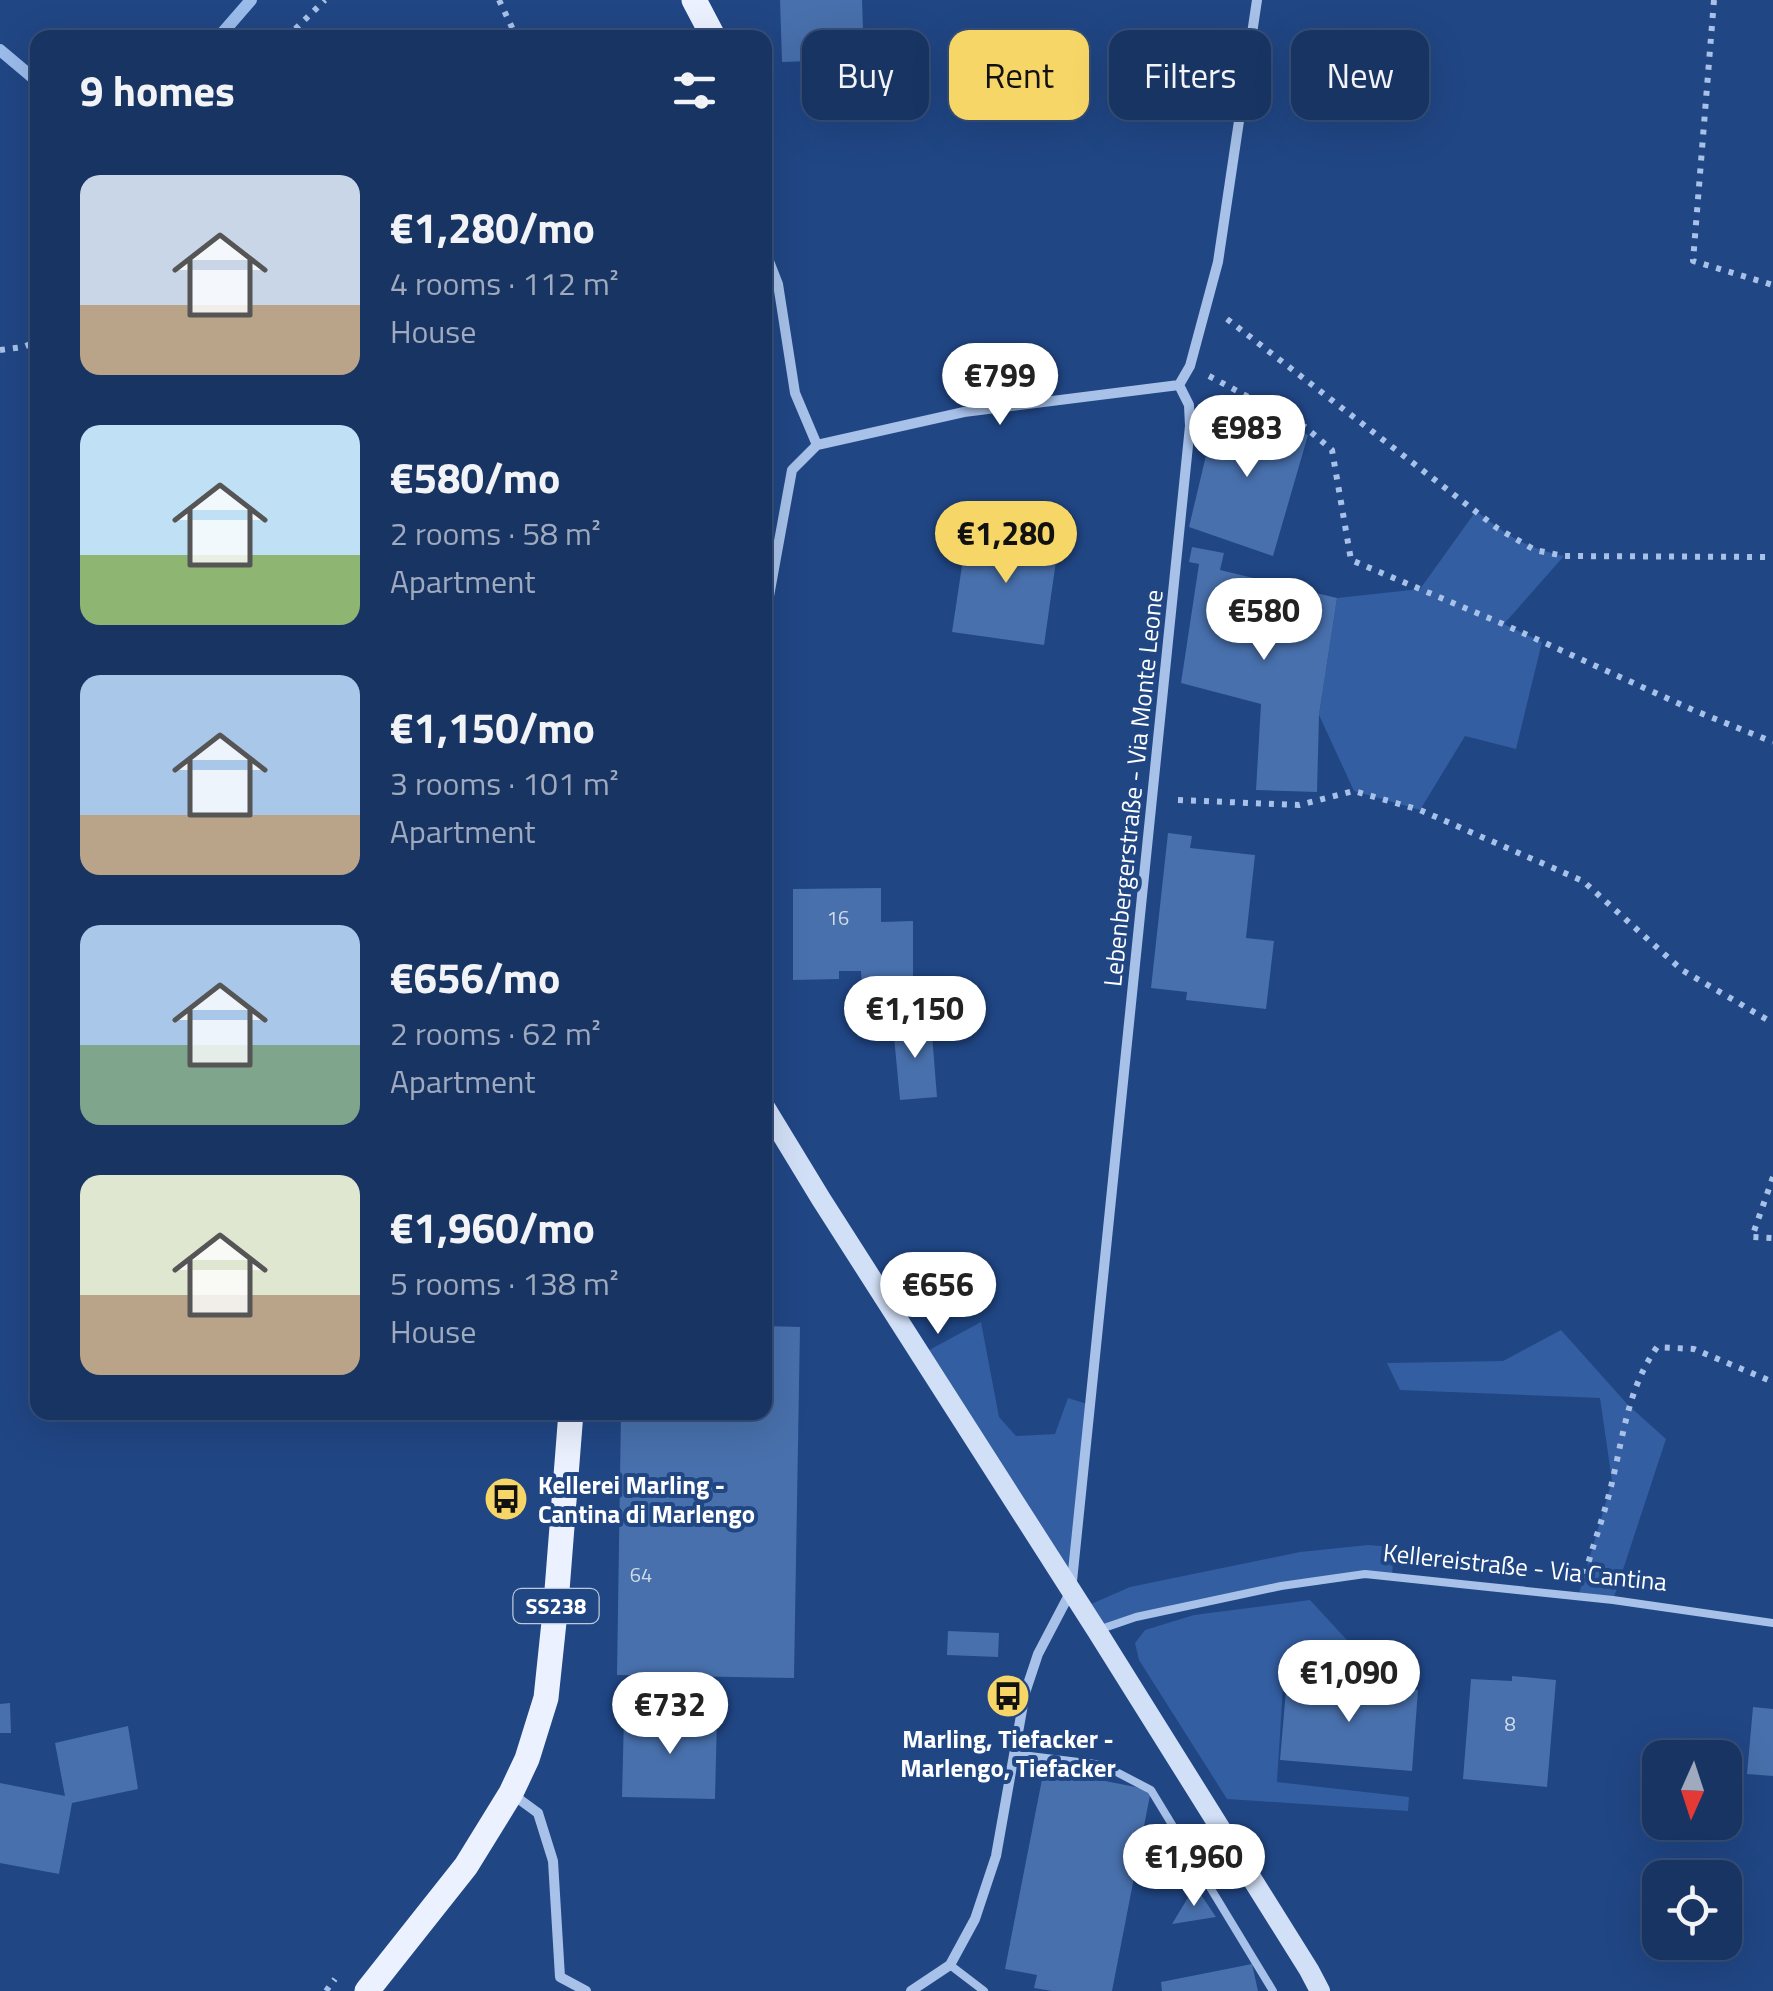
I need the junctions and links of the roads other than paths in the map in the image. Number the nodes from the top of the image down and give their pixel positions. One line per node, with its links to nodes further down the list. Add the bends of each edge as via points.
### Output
1 (694, 0): 3 (main road)
2 (1256, 0): 5 (street, via 1218,262 1190,366)
3 (710, 30)
4 (772, 268): 6 (street, via 795,393)
5 (1178, 385): 6 (street, via 964,412); 10 (street, Lebenbergerstraße - Via Monte Leone, via 1189,404 1190,426)
6 (817, 445): 7 (street, via 792,470)
7 (772, 580)
8 (772, 1118): 10 (street)
9 (570, 1420): 14 (main road, SS238, via 546,1698)
10 (1071, 1591): 12 (street); 13 (street, via 1038,1654)
11 (1773, 1623): 12 (lane, Kellereistraße - Via Cantina, via 1365,1574 1154,1613)
12 (1097, 1631): 21 (street)
13 (1014, 1754): 15 (street, via 996,1856 976,1919); 20 (lane, via 1103,1766 1151,1790)
14 (512, 1793): 16 (main road, SS238, via 466,1866); 17 (street, via 538,1813 553,1861 560,1977)
15 (950, 1965): 18 (street); 19 (lane)
16 (367, 1991)
17 (586, 1991)
18 (912, 1991)
19 (984, 1991)
20 (1273, 1991)
21 (1320, 1991)

